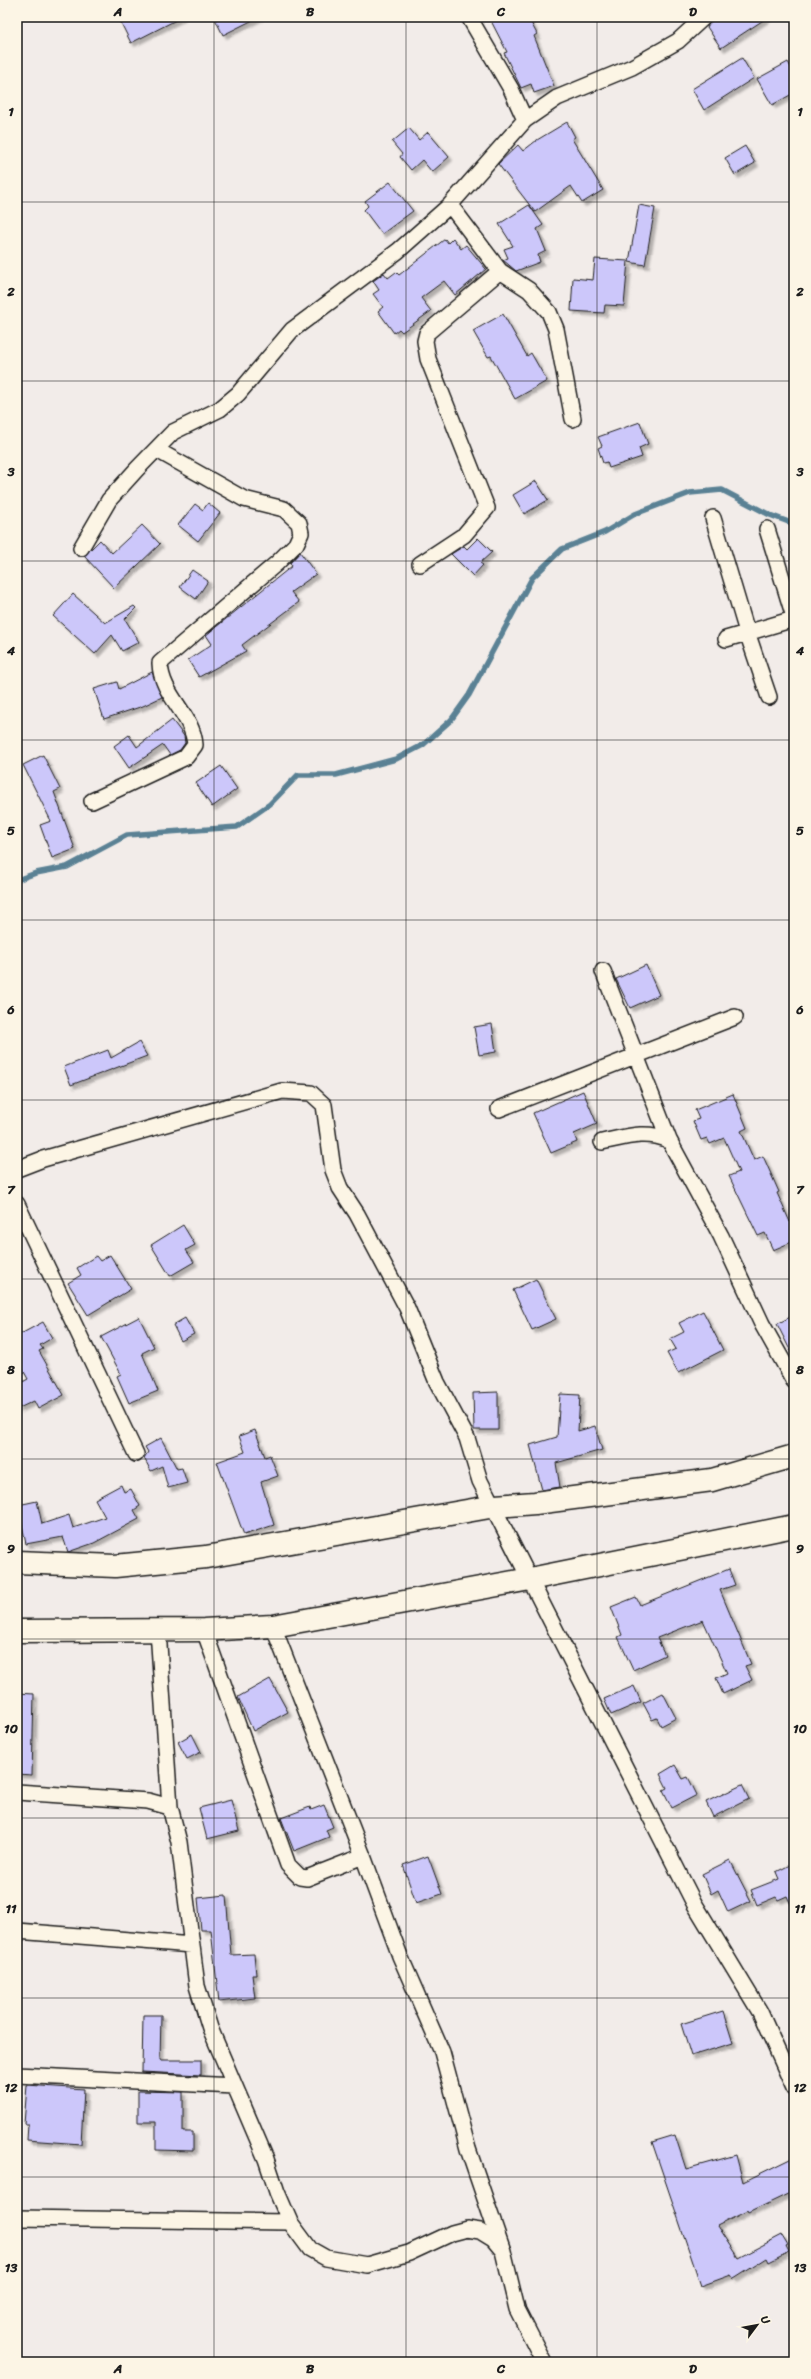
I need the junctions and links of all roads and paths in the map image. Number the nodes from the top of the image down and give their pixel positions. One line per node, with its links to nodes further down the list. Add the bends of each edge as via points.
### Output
1 (469, 17): 3 (street)
2 (704, 17): 3 (street, via 678,41 632,67 557,98)
3 (525, 120): 4 (street)
4 (450, 205): 5 (street); 7 (street, via 398,251 292,330 238,394 220,409 173,432)
5 (500, 271): 6 (street, via 529,290 550,312 559,342); 11 (street, via 427,333 425,341 428,359 487,508 464,535)
6 (573, 419)
7 (157, 450): 10 (street, via 109,500); 16 (street, via 244,499 284,509 299,522 301,533 296,544 277,563 160,663 161,677 194,733 195,745 186,757)
8 (713, 518): 13 (street)
9 (767, 529): 12 (street)
10 (81, 548)
11 (420, 564)
12 (794, 618): 13 (street)
13 (747, 632): 14 (street); 15 (street)
14 (726, 638)
15 (769, 697)
16 (92, 801)
17 (602, 971): 19 (street)
18 (736, 1017): 19 (street)
19 (636, 1056): 20 (street); 21 (street)
20 (499, 1110)
21 (669, 1140): 22 (street, via 656,1134 639,1133); 25 (street, via 721,1236 762,1324)
22 (602, 1142)
23 (17, 1169): 28 (street, via 44,1158 268,1095 296,1091 311,1093 324,1105 333,1170 340,1188 357,1214 407,1308 437,1382 467,1438 480,1481)
24 (17, 1204): 26 (street)
25 (794, 1381)
26 (136, 1454)
27 (794, 1456): 28 (highway, via 712,1480 535,1504)
28 (495, 1506): 30 (highway, via 206,1557 115,1566); 31 (street)
29 (794, 1526): 31 (highway)
30 (17, 1562)
31 (530, 1579): 32 (highway); 43 (street, via 694,1903 760,2012)
32 (273, 1626): 34 (highway); 38 (street)
33 (158, 1630): 34 (highway); 35 (highway); 37 (street)
34 (204, 1630): 38 (street, via 288,1865 300,1877 307,1878)
35 (17, 1631)
36 (17, 1792): 37 (street, via 148,1801)
37 (170, 1807): 40 (street, via 179,1842)
38 (363, 1856): 46 (street, via 400,1956 442,2052 468,2149)
39 (17, 1931): 40 (street)
40 (192, 1946): 42 (street, via 196,1986)
41 (17, 2075): 42 (street)
42 (234, 2086): 45 (street)
43 (794, 2088)
44 (17, 2218): 45 (street)
45 (290, 2222): 46 (street, via 310,2249 326,2258 354,2264 367,2265 409,2254 452,2233 467,2229 480,2231 493,2239)
46 (503, 2251): 47 (street, via 517,2309)
47 (544, 2362)

